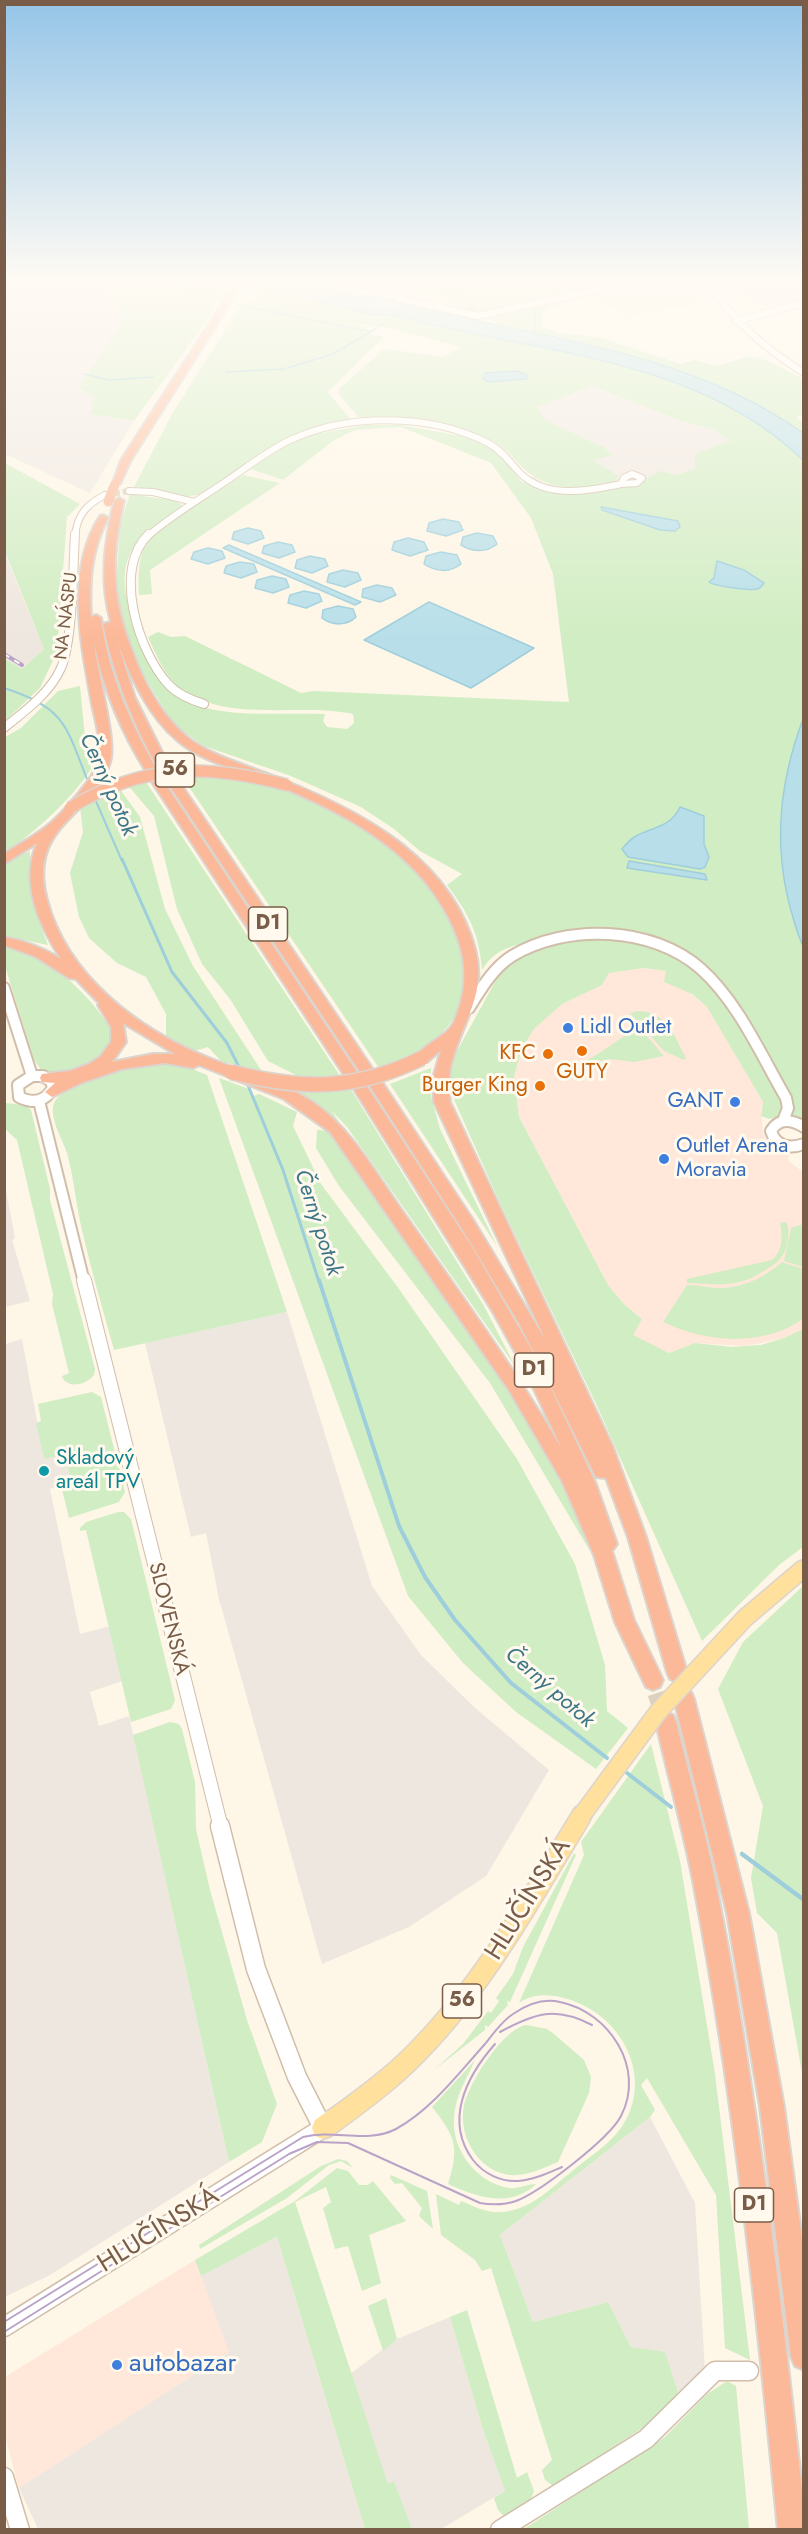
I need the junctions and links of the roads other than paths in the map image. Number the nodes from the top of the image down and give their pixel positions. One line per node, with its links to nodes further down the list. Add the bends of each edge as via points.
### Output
1 (165, 402): 5 (highway, D1, bridge, via 126,460)
2 (171, 402): 4 (highway, D1)
3 (621, 484): 6 (street, via 586,490 550,488 526,479 502,451 468,435 420,424 369,423 330,428 294,439)
4 (127, 487): 6 (street); 8 (highway, D1)
5 (106, 499): 7 (highway, D1); 10 (street, NA NÁSPU, via 89,503 77,519 66,651 61,668 46,692)
6 (194, 502): 9 (street, via 143,540 134,556 131,580 138,624 159,670 175,690)
7 (103, 518): 11 (highway, D1, via 93,583 96,628 108,678 133,738); 13 (highway, D1, via 96,527 89,554 86,624 106,754 103,768)
8 (110, 534): 11 (highway, D1, via 105,580 107,622 119,675); 12 (highway, D1, bridge, via 111,597 123,642 158,710 175,732 202,752)
9 (204, 704)
10 (4, 728)
11 (159, 772): 23 (highway, D1)
12 (287, 785): 13 (highway, 56, bridge, via 215,770 163,771 115,783); 19 (highway, via 370,826 413,859 436,886 453,910 470,949 474,977)
13 (70, 808): 14 (highway, 56)
14 (54, 826): 15 (highway, 56); 18 (highway, 56, via 42,846 38,866 43,908 63,951)
15 (4, 860)
16 (4, 941): 18 (highway, via 45,955)
17 (4, 988): 24 (street, SLOVENSKÁ)
18 (95, 991): 21 (highway, via 138,1026); 24 (highway, via 119,1030 118,1042 111,1054 86,1072)
19 (469, 1008): 20 (highway); 25 (street, via 494,970 538,944 602,935 660,945 697,966 724,997 786,1098 788,1108)
20 (461, 1022): 22 (highway, bridge, via 422,1058 378,1078 329,1086 280,1084); 29 (highway, D1, via 440,1070 442,1102 603,1445 637,1537)
21 (201, 1063): 22 (highway); 24 (highway, via 165,1058 146,1060)
22 (231, 1072): 23 (highway, D1, bridge, via 291,1095 335,1128 515,1385 569,1477 655,1686 593,1497 537,1375)
23 (364, 1080): 29 (highway, D1, via 466,1220 554,1368 612,1494)
24 (43, 1087): 33 (street, SLOVENSKÁ, via 256,1970 297,2077)
25 (783, 1121): 26 (street); 27 (street, via 771,1129 775,1141 787,1147)
26 (804, 1127)
27 (804, 1144)
28 (804, 1568): 33 (main road, HLUČÍNSKÁ / 56, bridge, via 700,1662 654,1715 613,1769 454,2011 395,2073)
29 (654, 1600): 30 (highway, D1)
30 (677, 1672)
31 (684, 1699): 35 (highway, D1, via 738,1913 772,2107)
32 (666, 1722): 40 (highway, D1, via 721,1972 772,2332)
33 (323, 2128): 34 (street, HLUČÍNSKÁ)
34 (4, 2327)
35 (804, 2356)
36 (749, 2371): 39 (street, via 716,2371 646,2439)
37 (4, 2478): 38 (street)
38 (20, 2529)
39 (500, 2529)
40 (792, 2529)

